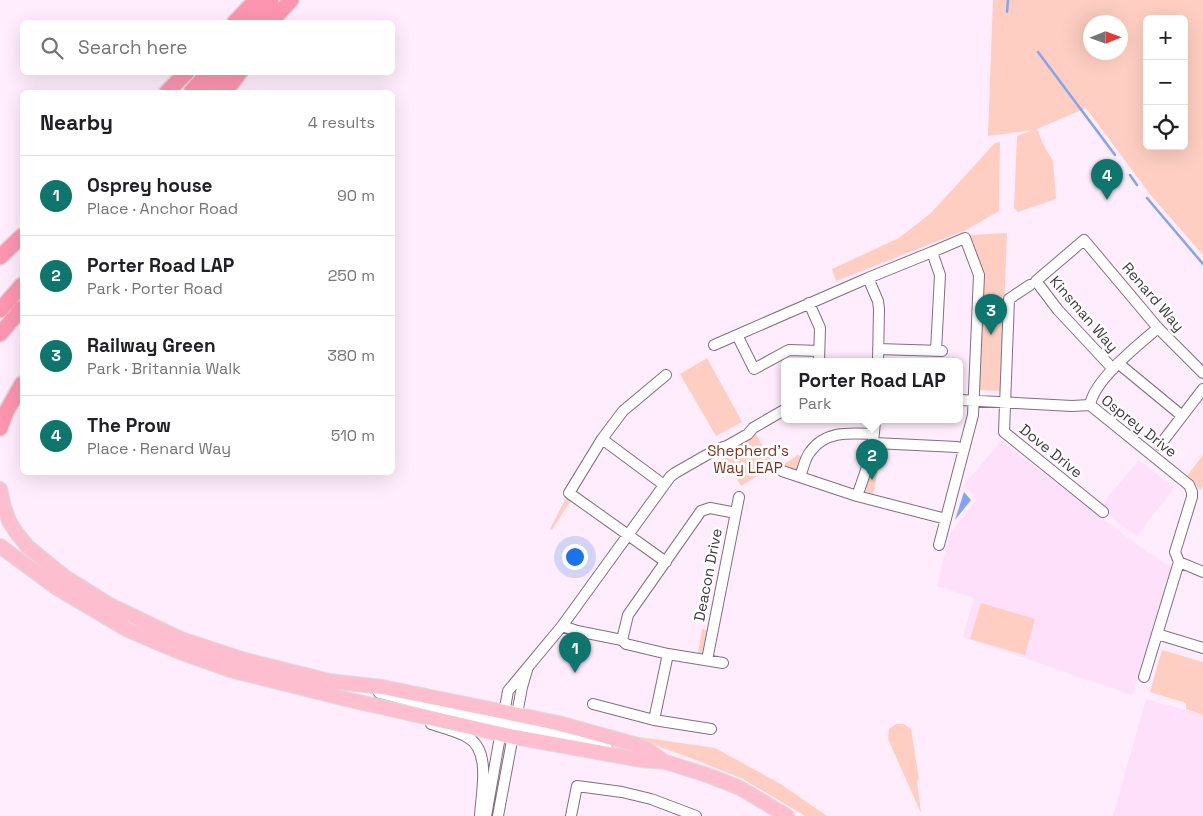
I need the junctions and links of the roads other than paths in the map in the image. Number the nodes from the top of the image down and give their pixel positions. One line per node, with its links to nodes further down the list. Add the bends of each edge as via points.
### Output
1 (256, 0): 3 (highway)
2 (282, 3): 4 (highway); 5 (highway); 6 (highway)
3 (237, 20)
4 (255, 20)
5 (272, 20)
6 (276, 20)
7 (183, 75): 11 (highway)
8 (206, 75): 12 (highway)
9 (224, 75): 13 (highway)
10 (238, 75): 14 (highway)
11 (169, 90)
12 (193, 90)
13 (212, 90)
14 (226, 90)
15 (20, 238): 18 (highway)
16 (1084, 240): 25 (street, Renard Way); 32 (street, Kinsman Way, via 1036,280 1058,310)
17 (932, 252): 19 (street); 29 (street, via 940,275 939,351); 38 (street, via 965,238 979,275)
18 (0, 257)
19 (868, 278): 22 (street); 29 (street, via 878,302)
20 (1030, 285): 39 (street, via 1009,300)
21 (20, 286): 23 (highway)
22 (809, 303): 27 (street); 30 (street, via 820,328)
23 (0, 310)
24 (20, 310): 26 (highway)
25 (1158, 328): 32 (street); 33 (street, Renard Way)
26 (0, 334)
27 (736, 335): 28 (street); 30 (street, via 754,369 789,350)
28 (714, 346)
29 (878, 349): 31 (street)
30 (819, 356)
31 (878, 358)
32 (1116, 366): 40 (street, via 1091,398); 42 (street)
33 (1203, 373)
34 (666, 375): 45 (street, via 623,411)
35 (20, 388): 44 (highway)
36 (1203, 389): 42 (street)
37 (963, 400): 38 (street, Osprey Drive)
38 (973, 401): 39 (street, Osprey Drive); 48 (street, via 973,415)
39 (1005, 401): 40 (street, Osprey Drive); 55 (street, Dove Drive, via 1004,432)
40 (1090, 405): 62 (street, Osprey Drive, via 1189,485 1192,497 1175,552)
41 (781, 412): 51 (street, via 727,446 675,472)
42 (1181, 415): 47 (street)
43 (875, 423): 46 (street)
44 (0, 428)
45 (602, 439): 51 (street); 58 (street, via 569,493)
46 (874, 439): 48 (street); 50 (street, via 847,432 836,433 809,452); 53 (street)
47 (1160, 445)
48 (964, 449): 57 (street)
49 (782, 471): 50 (street)
50 (800, 477): 53 (street)
51 (664, 485): 58 (street)
52 (0, 489): 75 (main road, via 9,521 27,546 65,577 110,605 181,639 329,681 382,687)
53 (857, 496): 57 (street)
54 (739, 497): 56 (street, Deacon Drive)
55 (1102, 512)
56 (736, 513): 61 (street, via 710,508 701,511); 69 (street, Deacon Drive)
57 (946, 519): 59 (street)
58 (628, 535): 61 (street); 64 (street)
59 (938, 545)
60 (0, 546): 74 (main road, via 81,604 153,642 230,670)
61 (666, 562): 66 (street, via 628,615)
62 (1180, 562): 63 (street); 65 (street, Osprey Drive)
63 (1203, 572)
64 (562, 626): 66 (street); 71 (street)
65 (1157, 634): 67 (street); 72 (street, Osprey Drive)
66 (622, 640): 68 (street, via 626,644)
67 (1203, 648)
68 (668, 654): 69 (street); 76 (street)
69 (707, 660): 70 (street)
70 (723, 663)
71 (528, 666): 75 (street); 75 (street, via 510,687)
72 (1144, 677)
73 (593, 704): 76 (street)
74 (376, 706): 75 (main road); 80 (street, via 462,734 474,742 483,762)
75 (508, 720): 78 (main road, via 641,760); 78 (main road, via 558,723 634,744); 81 (street); 82 (street)
76 (654, 720): 77 (street)
77 (711, 729)
78 (666, 762): 85 (main road, via 740,788)
79 (671, 811): 83 (street, via 622,792 577,786); 84 (street)
80 (480, 816)
81 (486, 816)
82 (498, 816)
83 (570, 816)
84 (696, 816)
85 (787, 816)

